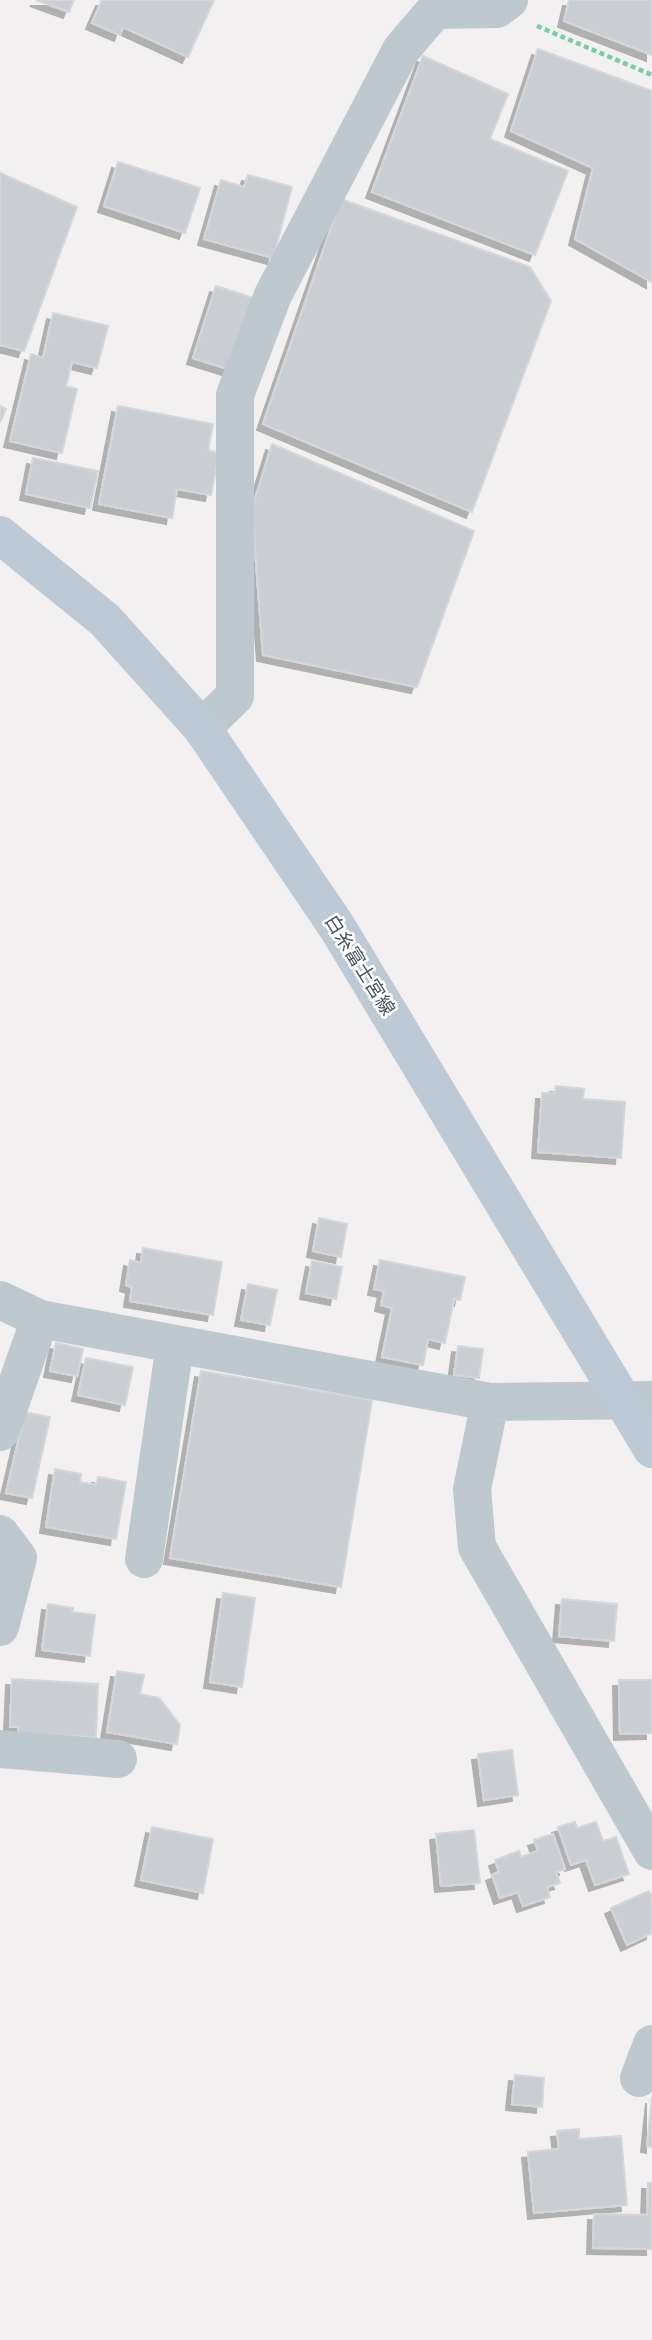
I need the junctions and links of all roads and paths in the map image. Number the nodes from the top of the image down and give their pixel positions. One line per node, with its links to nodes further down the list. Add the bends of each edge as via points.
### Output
1 (427, 5): 2 (street); 5 (street, via 273,295 236,395 235,696)
2 (503, 5): 3 (path)
3 (652, 75)
4 (0, 535): 5 (main road, 白糸富士宮線, via 105,620)
5 (202, 728): 9 (main road, 白糸富士宮線, via 337,927)
6 (0, 1300): 7 (street)
7 (40, 1319): 8 (street); 11 (street)
8 (175, 1344): 10 (street); 14 (street)
9 (638, 1400): 10 (street); 12 (main road, 白糸富士宮線)
10 (490, 1402): 18 (street, via 472,1489 477,1547)
11 (0, 1432)
12 (652, 1449)
13 (0, 1534): 15 (street, via 18,1558)
14 (144, 1559)
15 (0, 1627)
16 (0, 1749): 17 (street)
17 (118, 1759)
18 (652, 1851)

